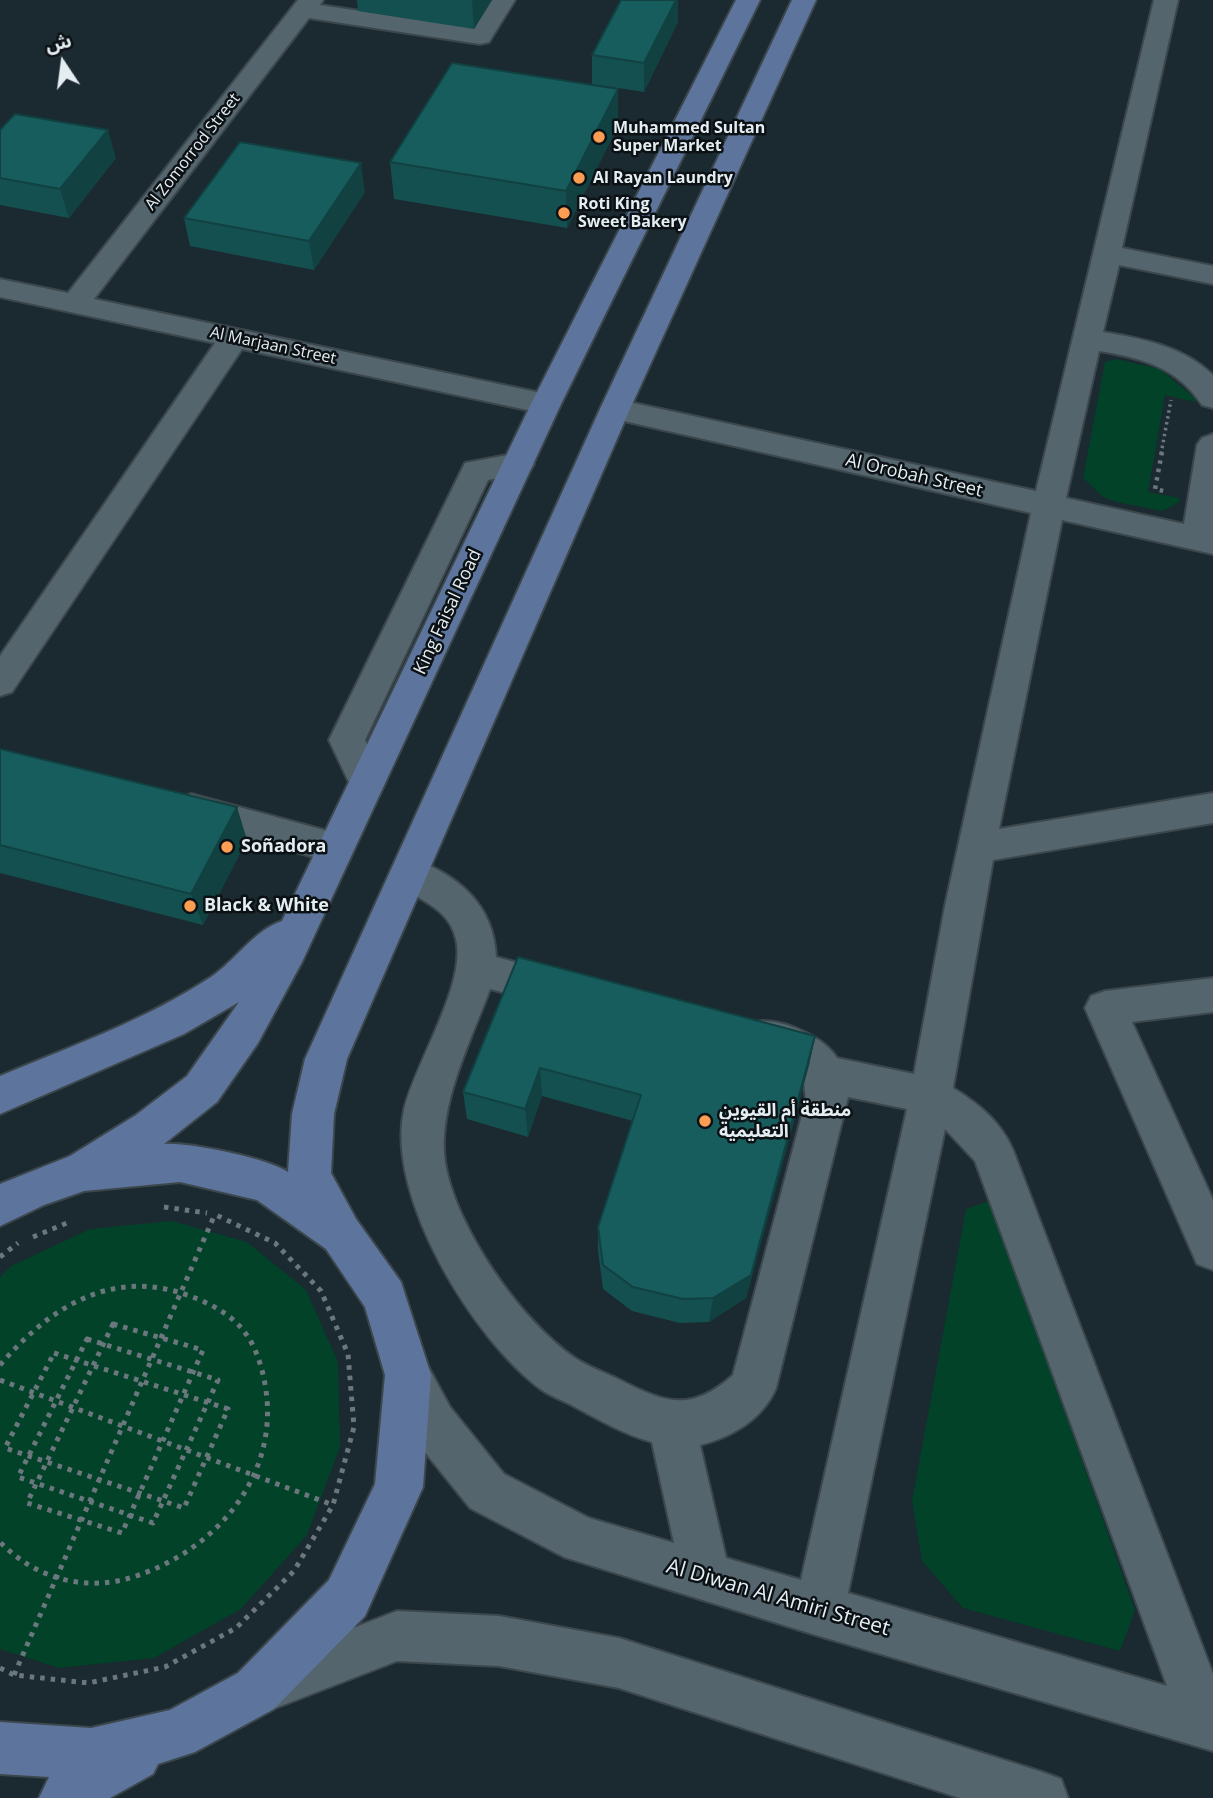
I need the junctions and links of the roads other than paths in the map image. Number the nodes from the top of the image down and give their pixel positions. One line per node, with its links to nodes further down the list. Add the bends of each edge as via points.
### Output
1 (503, 0): 6 (street, via 480,37)
2 (748, 0): 14 (main road)
3 (804, 0): 15 (main road)
4 (1166, 0): 7 (street)
5 (307, 5): 6 (street); 10 (street, Al Zomorrod Street)
6 (345, 8)
7 (1107, 254): 8 (street); 12 (street)
8 (1213, 275)
9 (0, 288): 10 (street, Al Marjaan Street)
10 (75, 304): 11 (street, Al Marjaan Street)
11 (234, 338): 14 (street, Al Marjaan Street); 20 (street)
12 (1087, 339): 13 (street, via 1172,358 1208,388); 18 (street)
13 (1213, 398)
14 (546, 404): 17 (main road)
15 (615, 409): 18 (street, Al Orobah Street); 26 (main road)
16 (1213, 445): 19 (street)
17 (518, 464): 21 (street, via 476,471 353,727 347,740)
18 (1048, 507): 19 (street, Al Orobah Street); 25 (street)
19 (1205, 540)
20 (0, 683)
21 (367, 783): 24 (main road)
22 (161, 800): 24 (street)
23 (1213, 808): 25 (street)
24 (335, 848): 27 (main road)
25 (976, 848): 34 (street)
26 (410, 874): 28 (street, via 441,889 464,913 476,939); 37 (main road, via 326,1059 313,1114 309,1175)
27 (301, 922): 33 (main road, via 227,988 170,1023); 35 (main road, via 244,1030 202,1089 151,1129)
28 (477, 969): 30 (street); 40 (street, via 425,1111 424,1162 440,1216 472,1277 511,1330 559,1374 642,1416)
29 (1213, 995): 38 (street, via 1105,1008)
30 (596, 998)
31 (729, 1030): 32 (street, via 795,1046 808,1053)
32 (824, 1074): 34 (street); 40 (street, via 827,1100 753,1388 731,1408 703,1421)
33 (0, 1095)
34 (931, 1096): 42 (street); 44 (street, via 981,1133 1001,1169)
35 (84, 1171): 36 (main road, via 31,1189); 37 (main road, via 180,1162 268,1183)
36 (0, 1206)
37 (341, 1234): 39 (main road, via 384,1297)
38 (1213, 1249)
39 (408, 1375): 41 (street, Al Diwan Al Amiri Street, via 433,1424 487,1490 581,1541); 43 (main road, via 399,1487 348,1598)
40 (672, 1424): 41 (street)
41 (706, 1577): 42 (street, Al Diwan Al Amiri Street)
42 (819, 1611): 44 (street, Al Diwan Al Amiri Street)
43 (256, 1690): 45 (main road); 48 (street, via 397,1636 499,1641 619,1663)
44 (1210, 1724)
45 (177, 1734): 46 (main road, via 91,1754); 47 (main road)
46 (0, 1748)
47 (65, 1798)
48 (1042, 1798)

